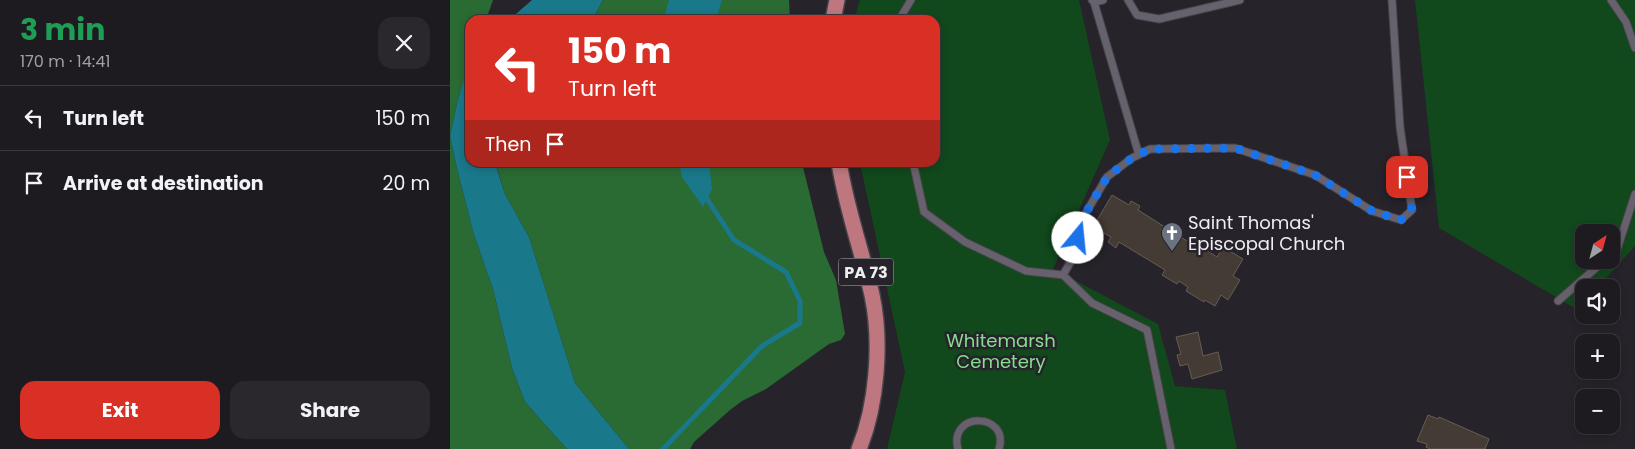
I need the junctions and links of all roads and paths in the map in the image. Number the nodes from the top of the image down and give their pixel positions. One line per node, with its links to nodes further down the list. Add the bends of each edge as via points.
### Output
1 (837, 0): 9 (main road)
2 (910, 0): 10 (lane)
3 (1103, 0): 8 (lane)
4 (1128, 0): 5 (lane, via 1138,15 1159,19)
5 (1240, 0)
6 (1392, 0): 12 (lane, via 1400,127 1412,210 1401,220 1372,211 1315,175 1235,148 1150,149)
7 (1611, 0): 11 (lane, via 1626,22)
8 (1093, 1): 12 (lane)
9 (834, 15)
10 (902, 15)
11 (1635, 48)
12 (1139, 154): 18 (lane, via 1107,177 1077,228 1078,249)
13 (839, 167): 20 (main road, PA 73, via 872,297 876,328 874,389)
14 (914, 167): 18 (lane, via 924,212 965,242 1026,271)
15 (1635, 194): 16 (lane)
16 (1620, 241)
17 (1595, 269): 19 (lane)
18 (1063, 275): 23 (lane, via 1092,303 1147,330)
19 (1558, 301)
20 (859, 449)
21 (958, 449): 22 (lane, via 960,430 979,420 993,425 998,431)
22 (999, 449)
23 (1171, 449)

